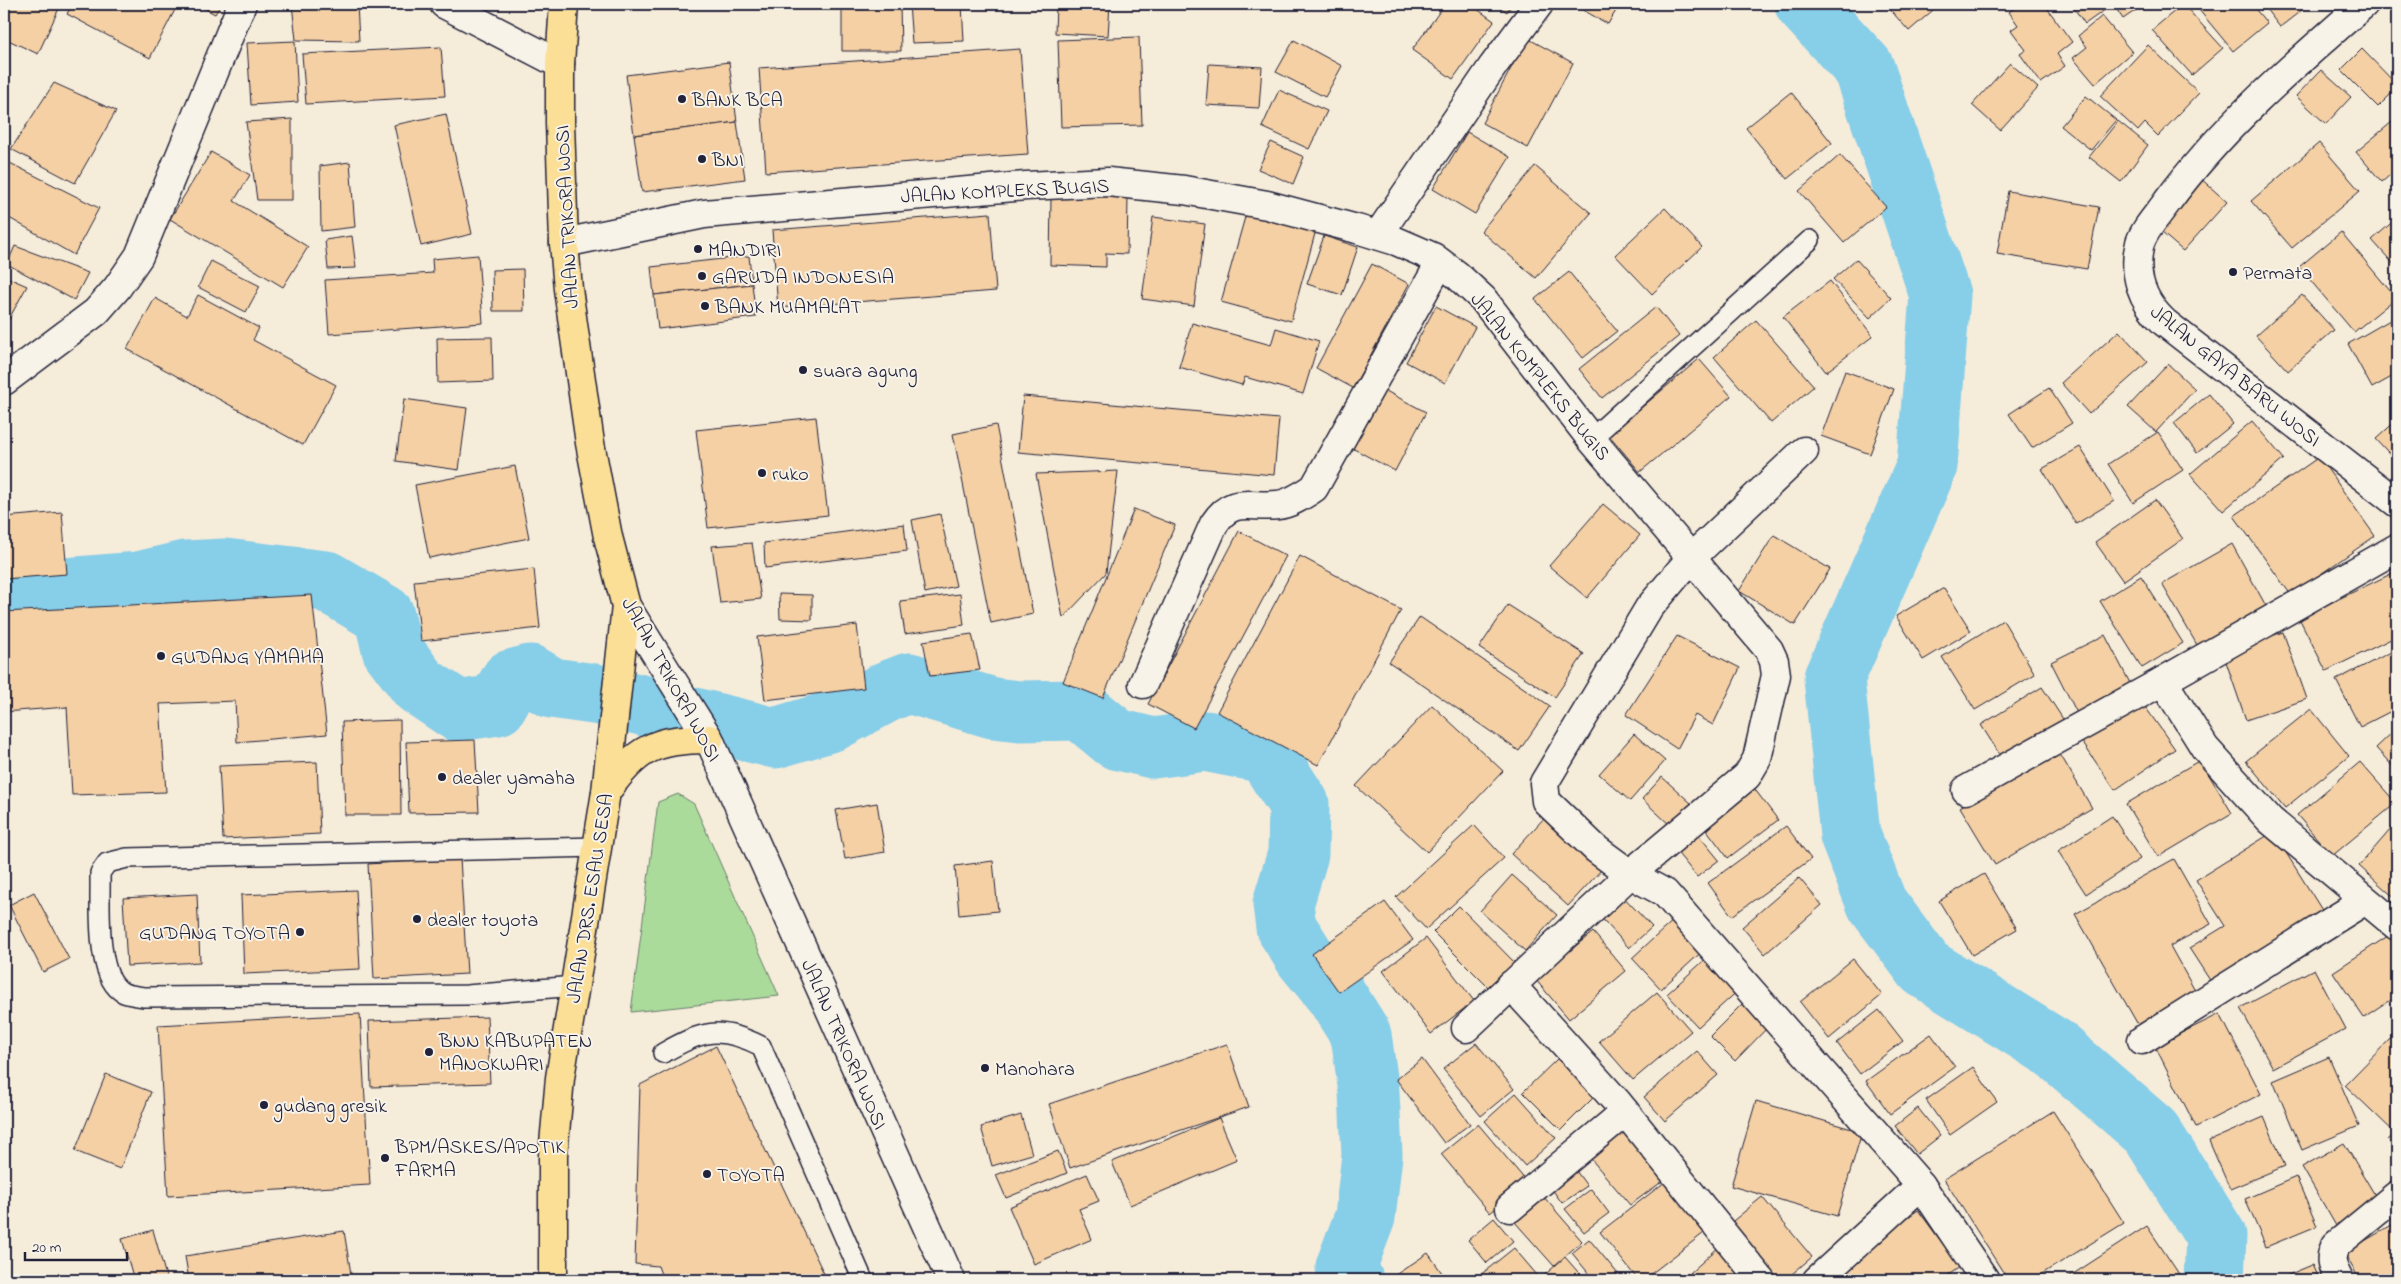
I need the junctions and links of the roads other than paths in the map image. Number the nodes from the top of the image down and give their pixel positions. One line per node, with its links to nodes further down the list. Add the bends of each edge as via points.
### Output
1 (242, 4): 11 (street, via 139,256 118,288 96,312)
2 (444, 4): 6 (street)
3 (564, 4): 6 (highway, JALAN TRIKORA WOSI)
4 (1539, 4): 7 (street)
5 (2364, 4): 14 (street, JALAN GAYA BARU WOSI, via 2264,92 2179,186 2140,243 2139,282 2145,301 2164,322)
6 (560, 64): 9 (highway, JALAN TRIKORA WOSI)
7 (1378, 235): 9 (street, JALAN KOMPLEKS BUGIS, via 1268,205 1184,190 1108,182 1016,186 704,214); 10 (street, JALAN KOMPLEKS BUGIS)
8 (1810, 240): 12 (lane)
9 (564, 243): 17 (highway, JALAN TRIKORA WOSI, via 590,443 608,537)
10 (1440, 263): 12 (street, JALAN KOMPLEKS BUGIS, via 1483,299); 19 (street, via 1314,488 1279,505 1242,505 1222,512)
11 (4, 381)
12 (1590, 439): 16 (street, JALAN KOMPLEKS BUGIS)
13 (1804, 451): 16 (street)
14 (2397, 503)
15 (2397, 548): 18 (street)
16 (1691, 558): 24 (street, via 1649,608 1544,783 1546,801 1596,849); 24 (street, JALAN KOMPLEKS BUGIS, via 1769,650 1776,675 1753,769)
17 (626, 606): 20 (street, JALAN TRIKORA WOSI); 22 (highway, JALAN DRS. ESAU SESA)
18 (2163, 682): 21 (street); 25 (street, via 2205,748 2270,820)
19 (1143, 684)
20 (709, 739): 22 (highway, via 684,739 646,749 633,758); 38 (street, JALAN TRIKORA WOSI)
21 (1966, 790)
22 (606, 792): 23 (highway, JALAN DRS. ESAU SESA)
23 (598, 847): 27 (highway, JALAN DRS. ESAU SESA); 27 (lane, via 127,858 107,863 100,873 103,958 111,982 123,993 142,997 467,994)
24 (1630, 874): 28 (street, JALAN KOMPLEKS BUGIS); 33 (street, via 1665,893)
25 (2364, 901): 26 (street); 30 (street)
26 (2397, 926)
27 (575, 986): 36 (highway, JALAN DRS. ESAU SESA, via 560,1078 553,1155)
28 (1511, 986): 29 (street, JALAN KOMPLEKS BUGIS); 32 (street)
29 (1466, 1028)
30 (2142, 1040)
31 (663, 1053): 37 (lane, via 703,1033 738,1034 761,1046)
32 (1625, 1112): 35 (street); 39 (street)
33 (1921, 1185): 40 (street); 41 (street)
34 (2397, 1195): 42 (street, via 2336,1245 2331,1262)
35 (1510, 1208)
36 (553, 1280)
37 (863, 1280)
38 (951, 1280)
39 (1761, 1280)
40 (1817, 1280)
41 (1985, 1280)
42 (2339, 1280)

